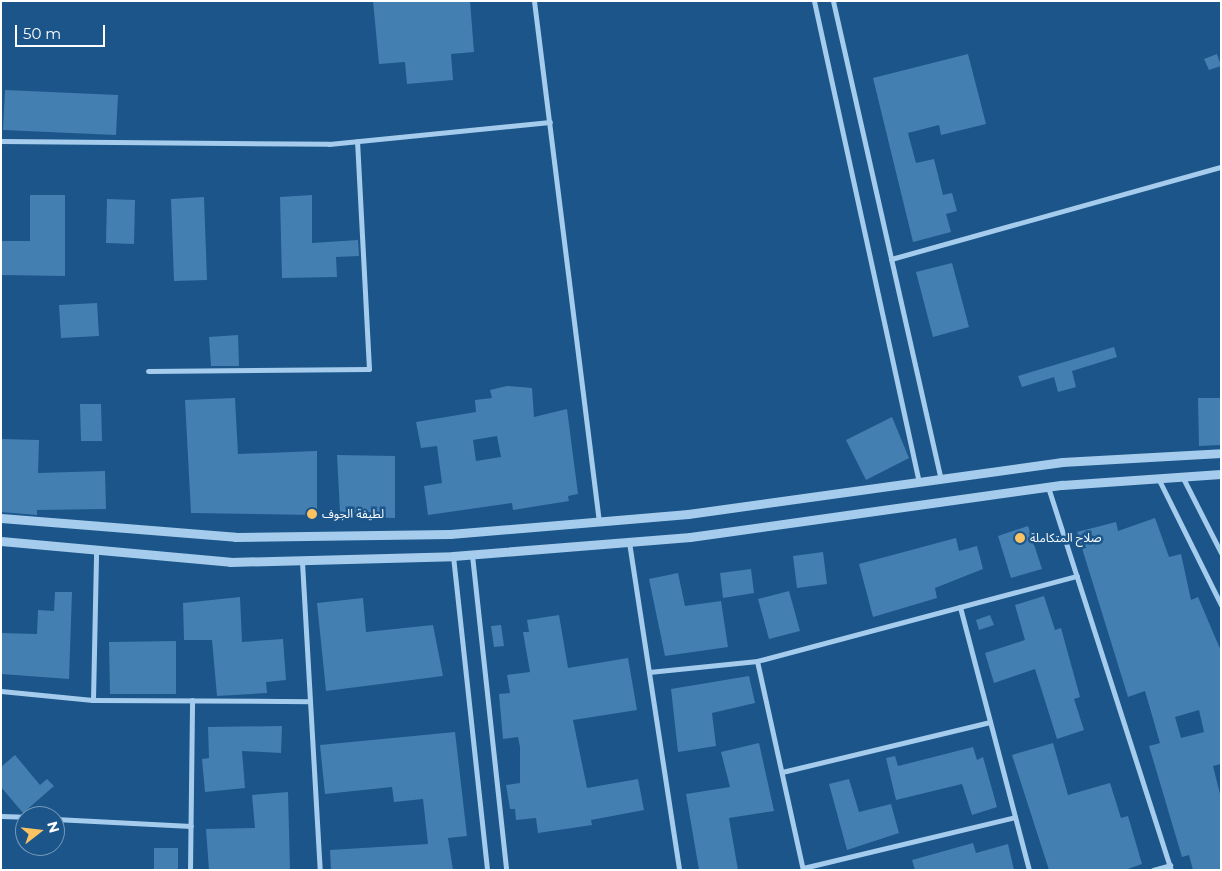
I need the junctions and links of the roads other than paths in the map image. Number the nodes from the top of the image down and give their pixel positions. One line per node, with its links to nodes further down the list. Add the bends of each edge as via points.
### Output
1 (534, 1): 4 (street)
2 (814, 1): 15 (street)
3 (833, 1): 8 (street)
4 (550, 122): 6 (street); 18 (street)
5 (1, 141): 6 (street)
6 (357, 142): 9 (street, via 369,369)
7 (1221, 167): 8 (street)
8 (891, 259): 14 (street)
9 (148, 372)
10 (1221, 453): 14 (street, via 1062,462)
11 (1221, 474): 12 (street)
12 (1182, 476): 13 (street); 22 (street)
13 (1158, 478): 16 (street); 27 (street)
14 (941, 479): 15 (street)
15 (919, 482): 18 (street)
16 (1048, 487): 20 (street); 26 (street)
17 (1, 518): 18 (street, via 235,537 450,534)
18 (599, 523)
19 (1, 541): 21 (street)
20 (629, 542): 23 (street); 30 (street)
21 (96, 552): 25 (street); 32 (street)
22 (1221, 553)
23 (472, 555): 24 (street); 47 (street)
24 (453, 556): 25 (street); 46 (street)
25 (302, 562): 34 (street)
26 (1077, 576): 28 (street); 42 (street)
27 (1221, 606)
28 (960, 607): 29 (street); 35 (street)
29 (757, 661): 30 (street); 36 (street)
30 (649, 672): 48 (street)
31 (1, 691): 32 (street)
32 (92, 700): 33 (street)
33 (192, 700): 34 (street); 41 (street)
34 (310, 701): 45 (street)
35 (990, 722): 36 (street); 39 (street)
36 (782, 772): 43 (street)
37 (1, 816): 38 (street)
38 (15, 817)
39 (1015, 817): 43 (street); 49 (street)
40 (65, 820): 41 (street)
41 (191, 826): 44 (street)
42 (1170, 867): 50 (street)
43 (803, 869)
44 (190, 870)
45 (320, 870)
46 (487, 870)
47 (506, 870)
48 (679, 870)
49 (1029, 870)
50 (1153, 870)

